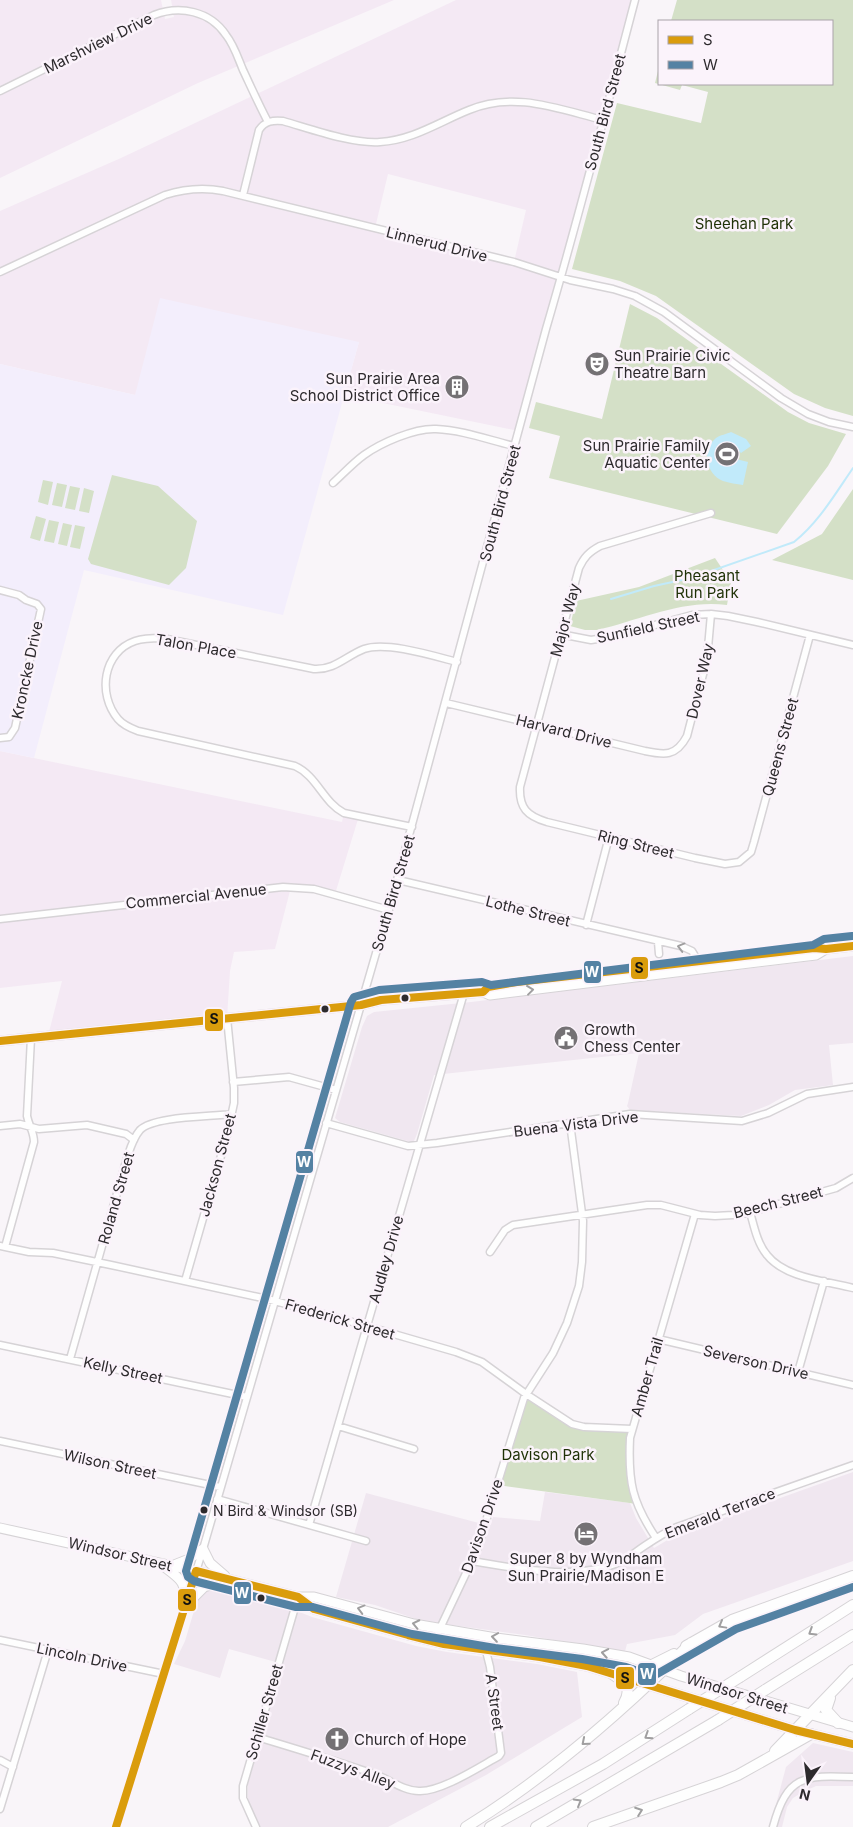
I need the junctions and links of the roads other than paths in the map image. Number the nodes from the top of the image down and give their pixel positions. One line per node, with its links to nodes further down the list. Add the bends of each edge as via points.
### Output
1 (635, 0): 3 (street, South Bird Street)
2 (0, 91): 4 (street, Marshview Drive, via 154,15 183,10 211,20 226,35)
3 (603, 120): 4 (street, via 536,103 503,102 469,110 412,136 374,142 283,121); 7 (street, South Bird Street)
4 (268, 122): 5 (street, via 259,130)
5 (243, 195): 6 (street, Linnerud Drive, via 200,188 164,195); 7 (street, Linnerud Drive)
6 (0, 272)
7 (561, 277): 8 (street, Linnerud Drive, via 613,289 650,303 781,398 808,414); 9 (street, South Bird Street)
8 (853, 427)
9 (514, 446): 10 (street, via 452,431 413,432 362,456); 17 (street, South Bird Street)
10 (333, 483)
11 (711, 513): 14 (street, Major Way, via 590,551 579,568)
12 (0, 590): 20 (street, Kroncke Drive, via 21,595 40,609 15,728 9,737)
13 (711, 614): 14 (street, Sunfield Street, via 610,638 591,640); 15 (street, Sunfield Street); 21 (street, Dover Way, via 707,659 687,736)
14 (560, 634): 19 (street, Major Way)
15 (810, 635): 16 (street, Sunfield Street); 25 (street, Queens Street, via 754,842 751,852)
16 (853, 645)
17 (457, 662): 18 (street, South Bird Street); 23 (street, Talon Place, via 376,646 324,670 162,638 146,638 122,648 106,674 106,696 118,719 127,726 296,766 308,774 336,809)
18 (446, 703): 19 (street, Harvard Drive); 23 (street, South Bird Street)
19 (536, 724): 21 (street, Harvard Drive, via 662,754 671,753); 22 (street, Major Way, via 520,787 520,801)
20 (0, 738)
21 (681, 745)
22 (528, 813): 24 (street, Ring Street, via 547,822)
23 (412, 827): 26 (street, South Bird Street)
24 (608, 837): 25 (street, Ring Street, via 716,863 734,863); 29 (street)
25 (745, 857)
26 (398, 880): 27 (street, South Bird Street); 29 (street, Lothe Street)
27 (389, 910): 28 (street, Commercial Avenue, via 314,889 283,887); 37 (street, South Bird Street)
28 (0, 918)
29 (586, 925): 30 (street, Lothe Street)
30 (658, 942): 33 (street); 34 (street, Lothe Street, one-way to 30, via 690,949)
31 (853, 946): 32 (main road)
32 (826, 949): 34 (main road); 35 (main road, one-way to 32, via 490,995 763,962 816,955)
33 (659, 954)
34 (698, 961): 35 (main road, via 508,984 488,987)
35 (482, 992): 36 (main road)
36 (464, 993): 37 (main road); 50 (street, Audley Drive)
37 (361, 1004): 38 (main road); 43 (street, South Bird Street)
38 (226, 1018): 39 (main road); 41 (street, Jackson Street)
39 (32, 1038): 40 (main road); 48 (street, via 27,1116)
40 (0, 1041)
41 (233, 1082): 43 (street, via 289,1077); 44 (street, Jackson Street)
42 (853, 1087): 46 (street, Buena Vista Drive, via 807,1094 768,1113 742,1121 630,1114)
43 (336, 1090): 45 (street, South Bird Street)
44 (232, 1114): 49 (street, Roland Street, via 158,1121 139,1131); 58 (street, Jackson Street)
45 (326, 1122): 50 (street, Buena Vista Drive, via 399,1144); 61 (street, South Bird Street)
46 (570, 1123): 50 (street, Buena Vista Drive); 53 (street, Davison Drive)
47 (0, 1126): 48 (street, via 20,1124)
48 (30, 1127): 49 (street, via 95,1126 126,1134); 55 (street, via 34,1132 34,1142)
49 (134, 1140): 57 (street, Roland Street)
50 (420, 1145): 62 (street, Audley Drive)
51 (853, 1178): 52 (street, Beech Street, via 836,1188)
52 (750, 1212): 54 (street, Beech Street, via 715,1216); 59 (street, via 758,1240 778,1266 791,1273)
53 (582, 1214): 54 (street, Beech Street, via 647,1205); 56 (street, Beech Street, via 513,1225 505,1230); 68 (street, Davison Drive, via 582,1262 574,1304 553,1353)
54 (695, 1214): 63 (street, Amber Trail)
55 (2, 1246): 57 (street, Frederick Street)
56 (490, 1252)
57 (98, 1262): 58 (street, Frederick Street); 65 (street, Roland Street)
58 (186, 1281): 61 (street, Frederick Street)
59 (824, 1281): 60 (street); 66 (street)
60 (853, 1288)
61 (274, 1301): 62 (street, Frederick Street); 69 (street, South Bird Street)
62 (366, 1327): 68 (street, Frederick Street, via 471,1357); 70 (street, Audley Drive)
63 (658, 1339): 66 (street, Severson Drive); 71 (street, Amber Trail)
64 (0, 1345): 65 (street, Kelly Street)
65 (70, 1359): 69 (street, Kelly Street)
66 (798, 1372): 67 (street, Severson Drive)
67 (853, 1385)
68 (526, 1394): 71 (street, Frederick Street, via 572,1424); 82 (street, Davison Drive)
69 (246, 1397): 75 (street, South Bird Street)
70 (338, 1426): 73 (street); 77 (street, Audley Drive)
71 (632, 1428): 79 (street, Amber Trail, via 629,1464 634,1496)
72 (0, 1441): 75 (street, Wilson Street)
73 (414, 1449)
74 (853, 1465): 79 (street, Emerald Terrace, via 677,1527)
75 (220, 1487): 76 (street, South Bird Street)
76 (217, 1499): 77 (street); 81 (street, South Bird Street)
77 (309, 1525): 80 (street)
78 (0, 1528): 83 (main road, Windsor Street)
79 (656, 1538): 82 (street, Emerald Terrace, via 623,1561 585,1572 562,1573)
80 (366, 1541)
81 (203, 1549): 84 (main road); 85 (street, South Bird Street); 87 (main road, via 210,1564)
82 (472, 1561): 91 (street, Davison Drive)
83 (158, 1563): 84 (main road, Windsor Street); 89 (main road, via 182,1581 186,1588)
84 (173, 1566): 85 (main road, Windsor Street)
85 (196, 1571): 87 (main road, Windsor Street); 89 (street, South Bird Street)
86 (853, 1576): 95 (highway, one-way to 95, via 732,1620)
87 (229, 1580): 88 (main road, Windsor Street); 89 (main road, via 204,1587)
88 (298, 1597): 91 (main road, Windsor Street, one-way to 88, via 414,1624 314,1597); 94 (main road, Windsor Street, via 314,1609); 111 (street, Schiller Street)
89 (186, 1605): 101 (street, South Bird Street)
90 (853, 1606): 122 (highway, one-way to 122, bridge, via 609,1761)
91 (441, 1628): 94 (street, Davison Drive); 98 (main road, Windsor Street, one-way to 91, via 629,1657)
92 (853, 1635): 123 (highway, one-way to 92, bridge, via 718,1720)
93 (0, 1640): 96 (street, Lincoln Drive)
94 (434, 1641): 97 (main road, Windsor Street)
95 (691, 1642): 98 (highway); 99 (highway)
96 (48, 1650): 101 (street, Lincoln Drive); 116 (street)
97 (486, 1651): 102 (main road, Windsor Street, via 540,1657); 113 (street, A Street)
98 (652, 1665): 99 (main road, Windsor Street)
99 (664, 1669): 103 (highway); 106 (main road, Windsor Street)
100 (853, 1670): 104 (highway)
101 (164, 1674): 119 (street, South Bird Street)
102 (611, 1674): 103 (main road, Windsor Street); 105 (highway, via 628,1690)
103 (646, 1685): 105 (highway); 109 (main road, Windsor Street)
104 (831, 1695): 106 (highway); 107 (highway, via 826,1710)
105 (622, 1708): 121 (highway, one-way to 121, via 535,1782)
106 (810, 1716): 107 (main road, Windsor Street); 109 (highway)
107 (838, 1723): 108 (main road, Windsor Street)
108 (853, 1728)
109 (795, 1730): 110 (main road, Windsor Street); 114 (highway)
110 (812, 1734): 112 (main road, Windsor Street); 114 (highway)
111 (257, 1737): 113 (street, Fuzzys Alley, via 420,1791 437,1788 459,1778); 120 (street, Schiller Street, via 243,1786 243,1798)
112 (853, 1744)
113 (501, 1752)
114 (769, 1757): 124 (highway, one-way to 114, via 721,1782)
115 (0, 1760): 116 (street)
116 (13, 1767): 118 (street)
117 (853, 1776): 125 (street, via 806,1778 795,1785 783,1797)
118 (0, 1809)
119 (116, 1827)
120 (256, 1827)
121 (466, 1827)
122 (490, 1827)
123 (536, 1827)
124 (593, 1827)
125 (773, 1827)

